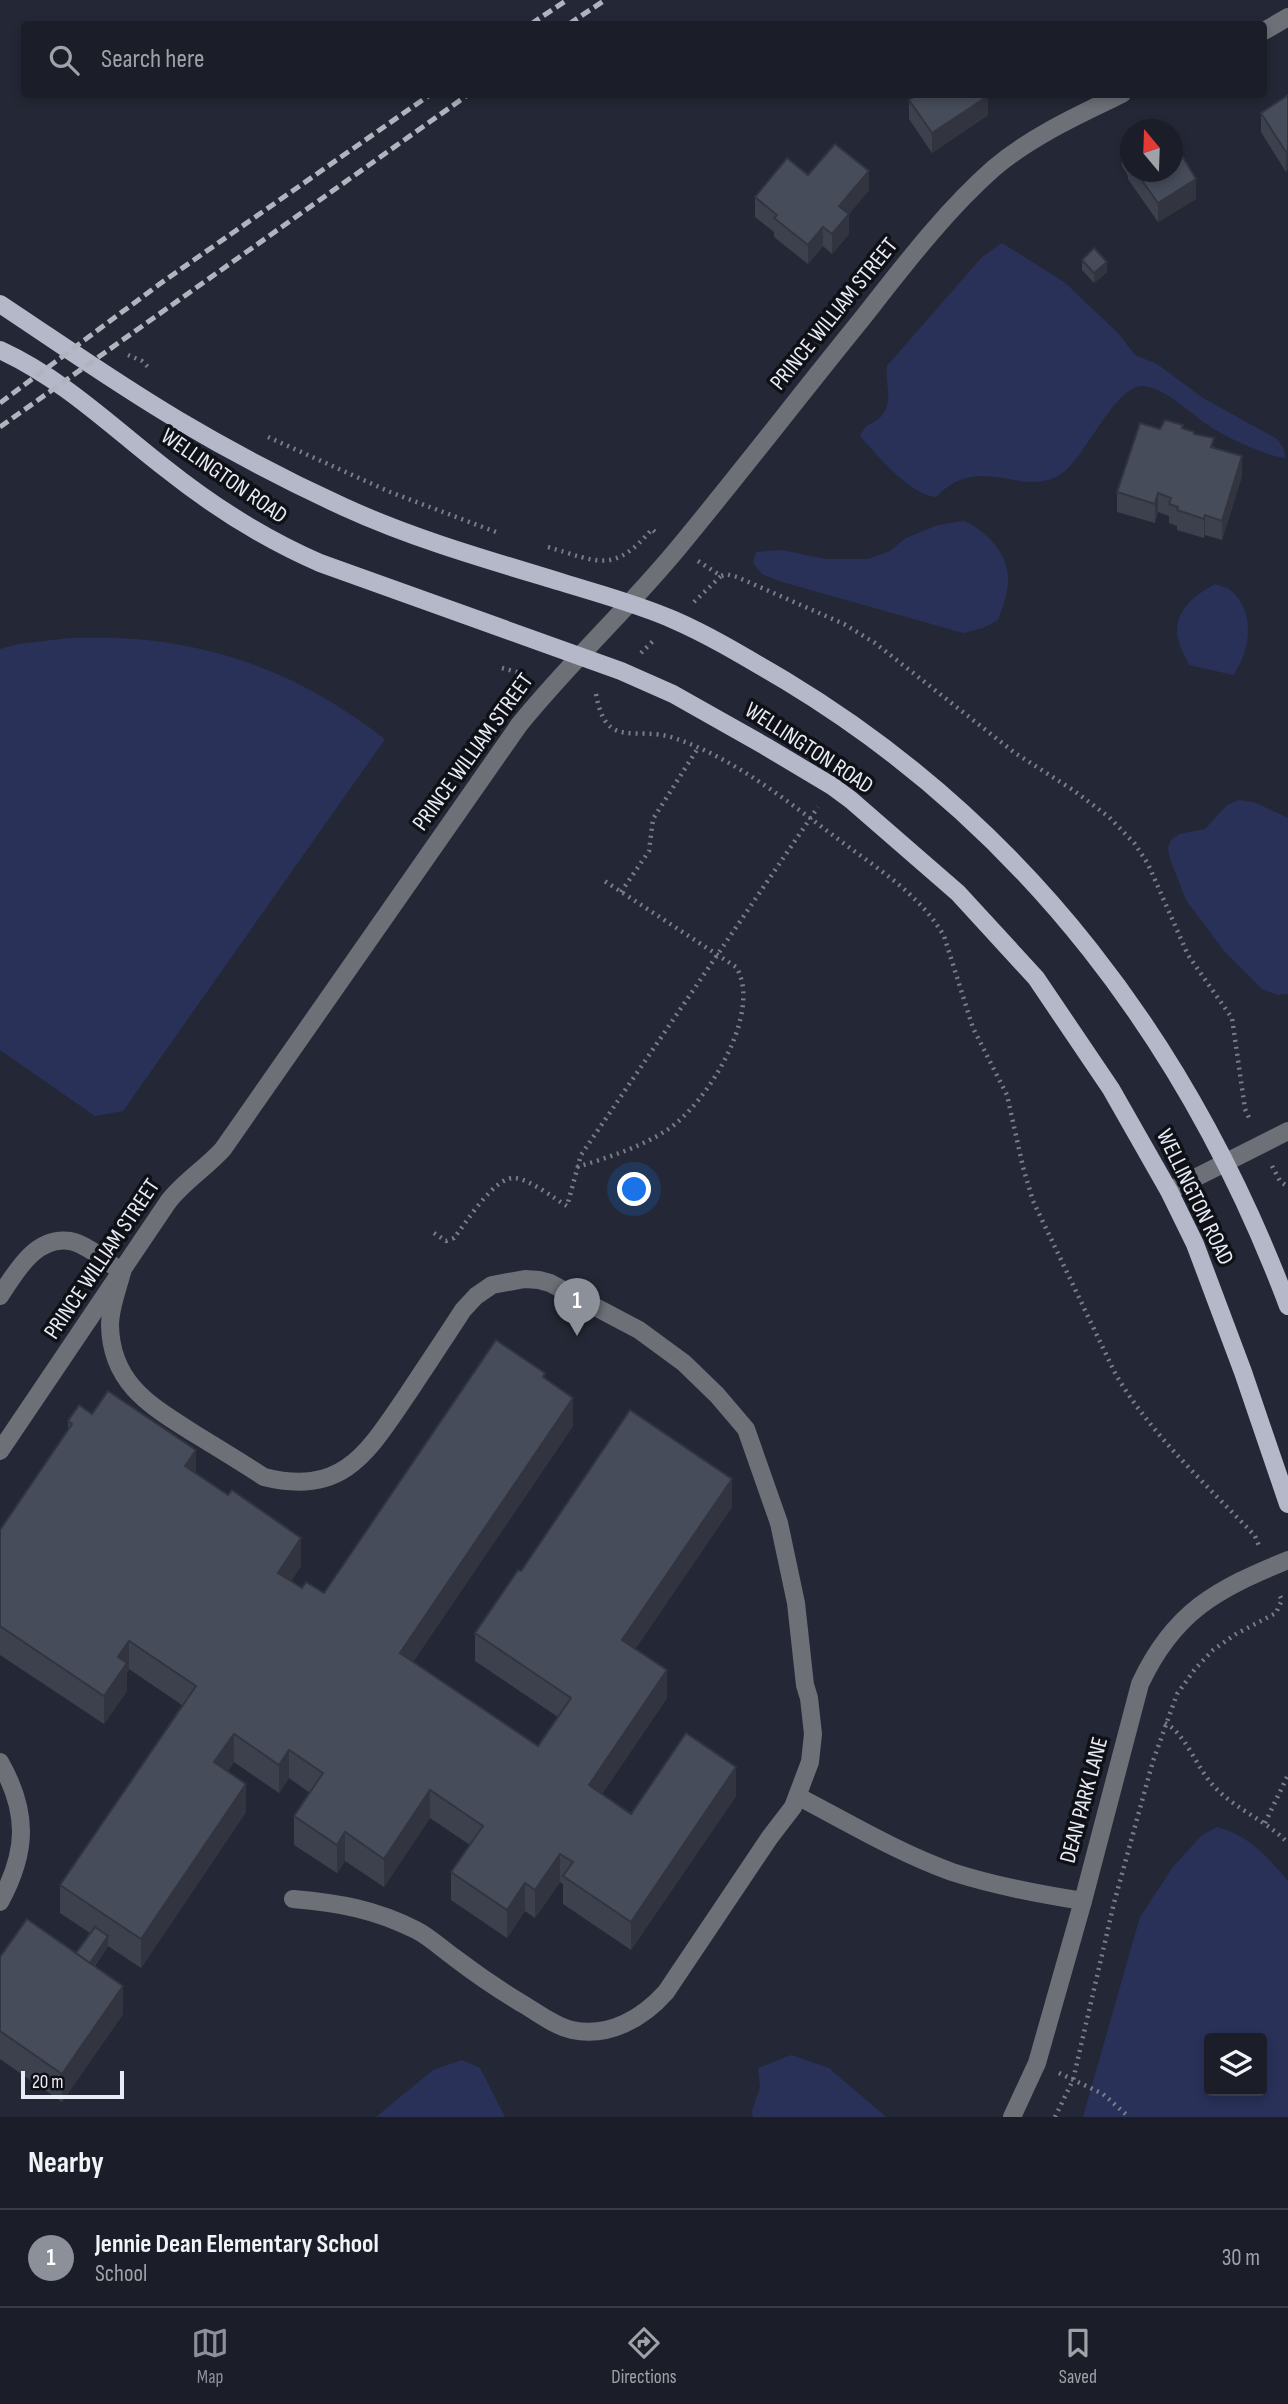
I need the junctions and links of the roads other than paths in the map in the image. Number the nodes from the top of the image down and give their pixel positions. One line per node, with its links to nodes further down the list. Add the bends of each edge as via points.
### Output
1 (1288, 17): 2 (street)
2 (1267, 29)
3 (1114, 98): 6 (street, PRINCE WILLIAM STREET, via 1032,141 994,168 964,198 904,265)
4 (0, 304): 6 (main road, WELLINGTON ROAD, via 176,419 348,509 460,551)
5 (0, 350): 7 (main road, WELLINGTON ROAD, via 60,384 234,520 278,545)
6 (631, 603): 7 (street, PRINCE WILLIAM STREET); 9 (main road, WELLINGTON ROAD, via 698,631 825,705 950,800 1040,889 1144,1020)
7 (580, 657): 10 (main road, WELLINGTON ROAD, via 673,694 832,786 958,893 1036,978 1111,1089); 11 (street, PRINCE WILLIAM STREET, via 519,724 223,1149 175,1192)
8 (1288, 1131): 9 (street)
9 (1225, 1162): 10 (street); 13 (main road, WELLINGTON ROAD)
10 (1169, 1191): 15 (main road, WELLINGTON ROAD, via 1211,1284)
11 (122, 1272): 12 (street, via 71,1240 56,1242 30,1253); 14 (street, PRINCE WILLIAM STREET); 18 (street, via 110,1322 111,1339 132,1387 149,1404 264,1477 280,1481 309,1482 331,1476 372,1447 463,1310 492,1285 525,1279 550,1283 639,1330 684,1363 746,1429 779,1522 796,1603 813,1734)
12 (0, 1296)
13 (1288, 1306)
14 (0, 1451)
15 (1288, 1504)
16 (1288, 1560): 20 (street, DEAN PARK LANE, via 1203,1602 1174,1629 1151,1662 1140,1684)
17 (0, 1762): 21 (street, via 10,1779 20,1817 22,1849)
18 (799, 1797): 19 (street, via 666,1992 651,2009 627,2024 600,2031 572,2030 552,2022 419,1932 385,1916 340,1903); 20 (street, via 951,1871 1016,1890)
19 (293, 1899)
20 (1083, 1901): 22 (street, DEAN PARK LANE, via 1037,2063)
21 (0, 1902)
22 (1012, 2117)

